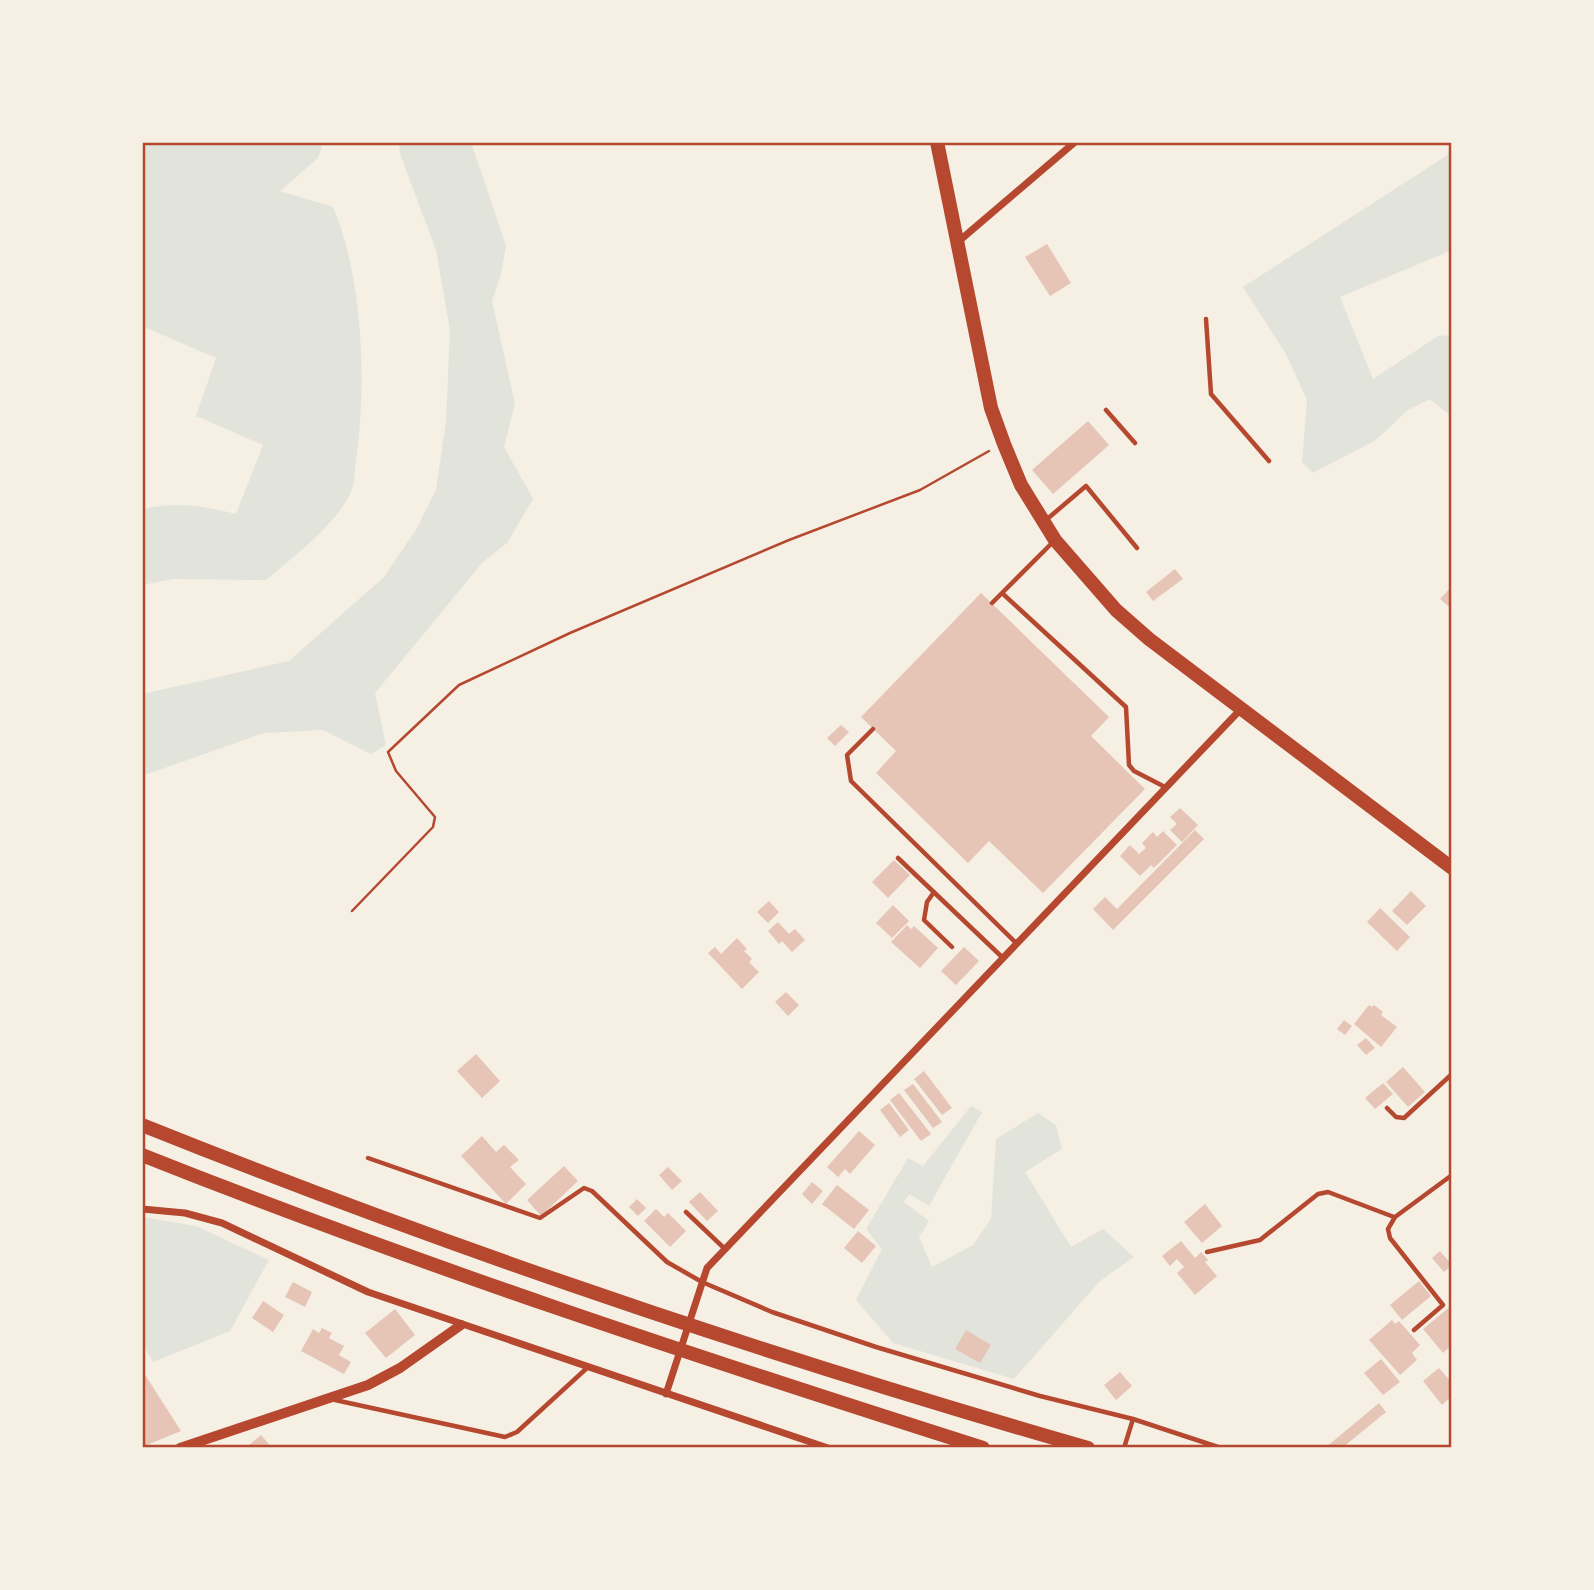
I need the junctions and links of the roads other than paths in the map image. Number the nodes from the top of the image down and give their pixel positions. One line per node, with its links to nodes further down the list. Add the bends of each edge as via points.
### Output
1 (937, 142): 3 (highway)
2 (1075, 142): 3 (street)
3 (959, 241): 8 (highway, via 991,408 1021,485)
4 (1206, 319): 7 (lane, via 1211,394)
5 (1106, 410): 6 (lane)
6 (1136, 443)
7 (1269, 461)
8 (1042, 523): 9 (highway); 10 (lane, via 1086,486)
9 (1055, 540): 11 (lane); 13 (highway, via 1116,610)
10 (1136, 548)
11 (1002, 593): 12 (lane); 15 (lane, via 1126,707 1129,765)
12 (992, 603)
13 (1241, 709): 15 (street); 17 (highway)
14 (873, 729): 19 (lane, via 847,755 850,781)
15 (1166, 788): 19 (street)
16 (898, 858): 18 (lane)
17 (1452, 868)
18 (934, 892): 20 (lane, via 924,920); 21 (lane)
19 (1017, 944): 21 (street)
20 (951, 947)
21 (1003, 958): 31 (street)
22 (1452, 1074): 23 (lane, via 1404,1118)
23 (1387, 1108)
24 (142, 1125): 43 (highway, via 643,1310)
25 (142, 1155): 42 (highway, via 623,1332)
26 (368, 1158): 33 (lane, via 540,1218 584,1188 667,1262)
27 (1452, 1175): 30 (lane)
28 (142, 1209): 34 (street, via 222,1223 368,1292)
29 (687, 1212): 31 (lane)
30 (1395, 1217): 32 (lane, via 1328,1192 1318,1194 1260,1240); 35 (lane, via 1388,1229 1390,1238 1443,1305)
31 (725, 1249): 33 (street, via 707,1268)
32 (1207, 1252)
33 (702, 1282): 37 (street); 39 (lane, via 876,1347)
34 (461, 1325): 36 (street); 38 (street, via 400,1368 368,1385)
35 (1414, 1329)
36 (587, 1368): 37 (street); 38 (lane, via 517,1432 505,1437)
37 (666, 1394): 41 (street)
38 (327, 1398): 40 (street)
39 (1133, 1419): 44 (lane); 45 (lane)
40 (180, 1448)
41 (828, 1448)
42 (983, 1448)
43 (1088, 1448)
44 (1124, 1448)
45 (1221, 1448)

